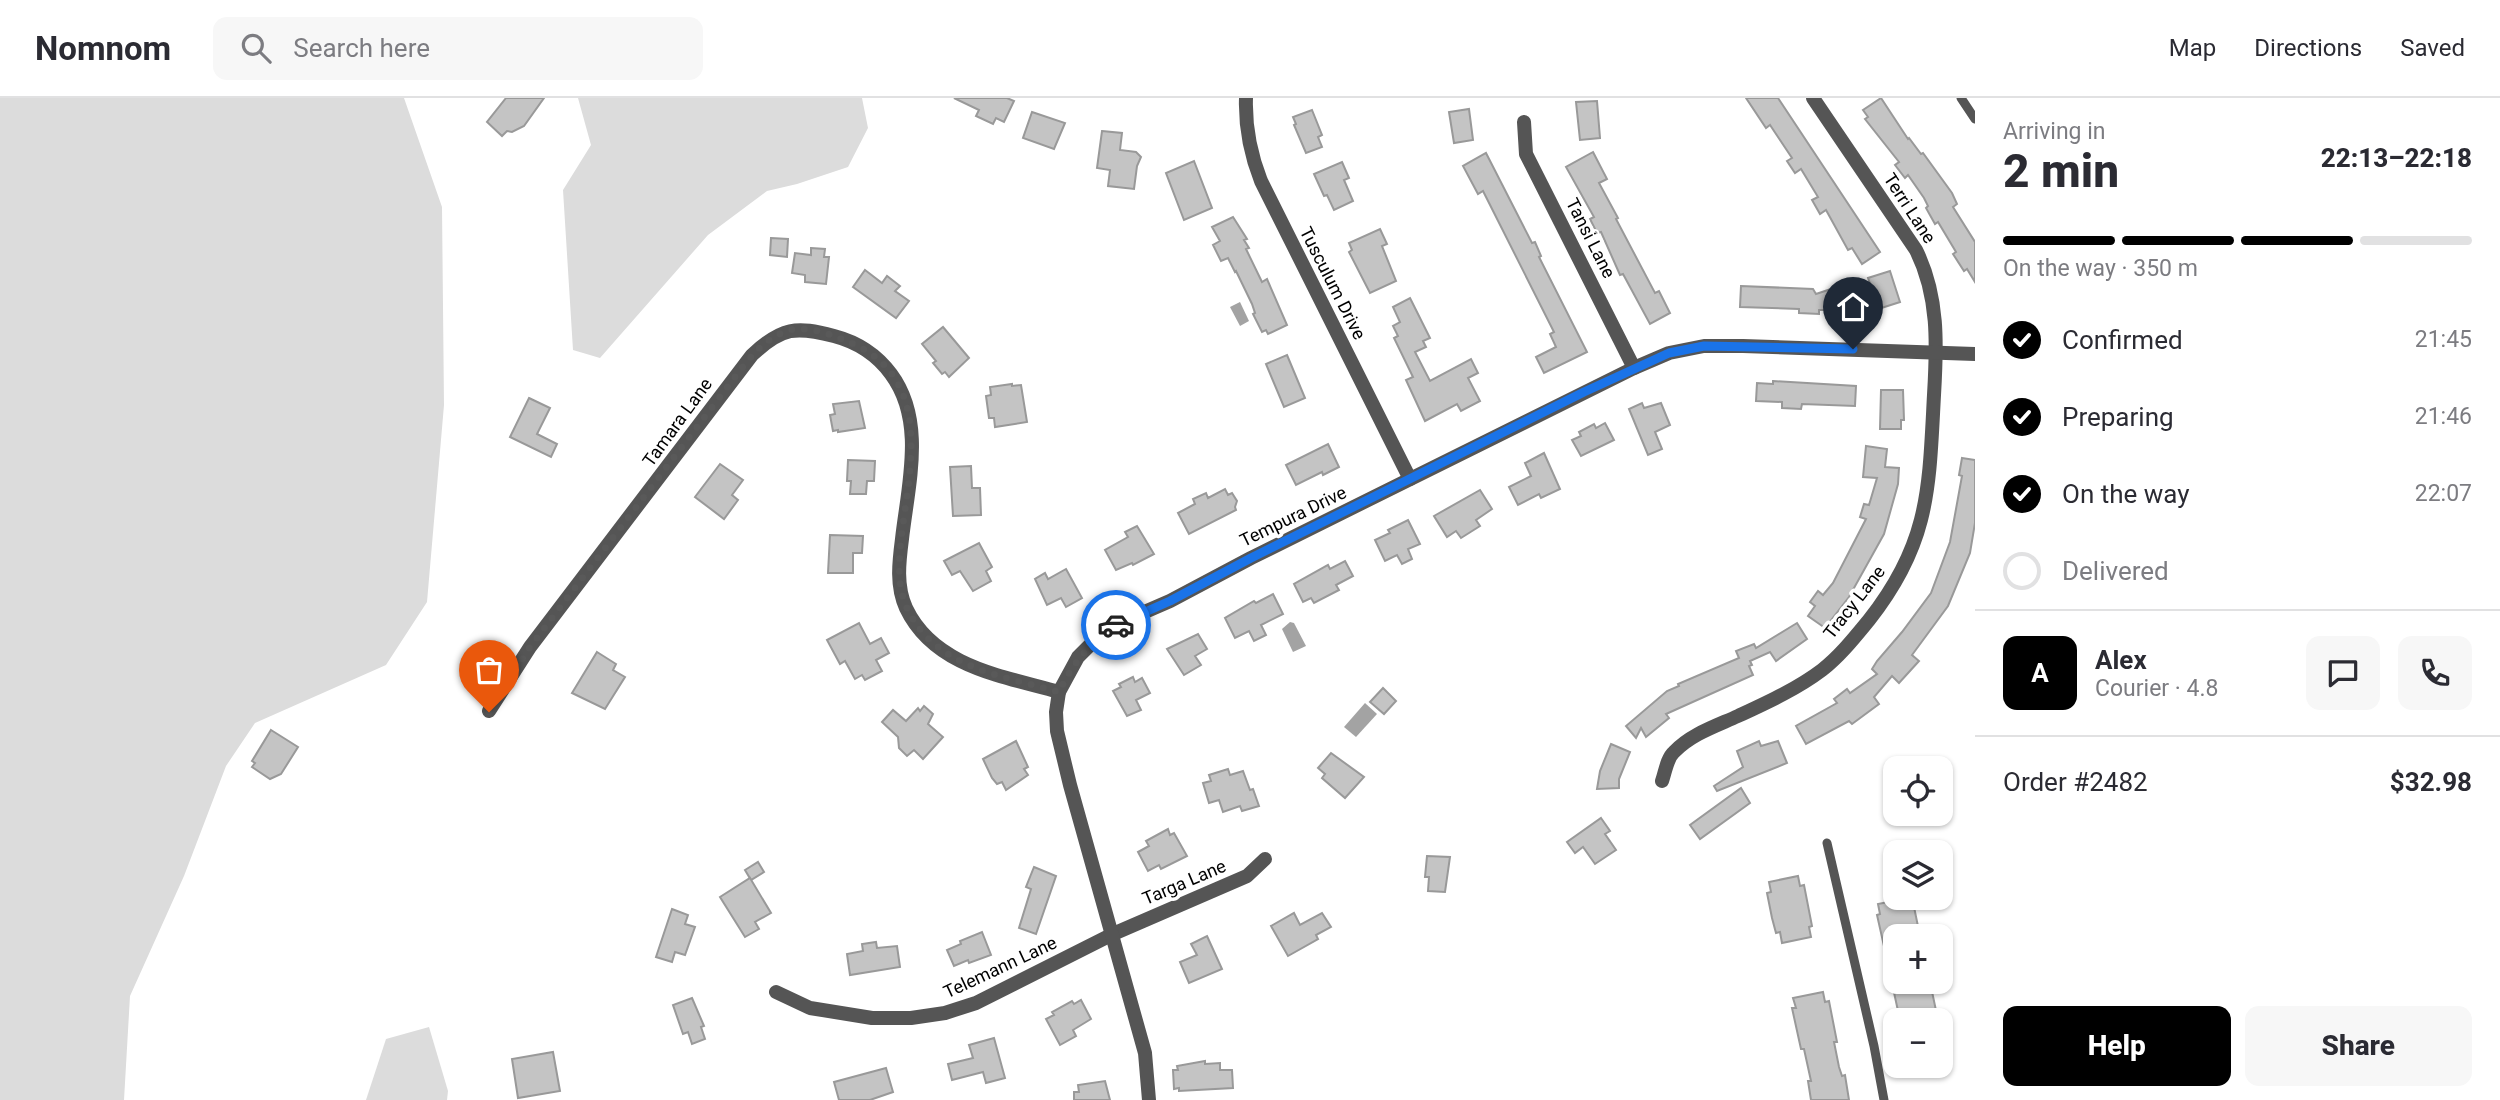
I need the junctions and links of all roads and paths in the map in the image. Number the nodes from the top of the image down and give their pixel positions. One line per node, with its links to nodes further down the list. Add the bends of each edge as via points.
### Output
1 (1246, 98): 9 (street, Tusculum Drive, via 1245,124 1261,181)
2 (1813, 98): 6 (street, Terri Lane, via 1924,267 1935,303)
3 (1961, 98): 4 (lane)
4 (1975, 119)
5 (1524, 122): 8 (street, Tansi Lane, via 1526,154)
6 (1936, 353): 7 (street, Tempura Drive); 8 (street, Tempura Drive, via 1704,346 1669,353); 12 (street, Tracy Lane, via 1930,478 1922,523 1888,595 1822,670 1698,734 1671,753)
7 (1975, 354)
8 (1634, 368): 9 (street, Tempura Drive)
9 (1410, 479): 10 (street, Tempura Drive, via 1117,624 1079,657)
10 (1059, 692): 11 (street, Tamara Lane, via 953,659 914,622 901,592 899,569 912,424 901,387 862,347 818,332 792,329 769,339 745,364 530,647); 15 (street, Tempura Drive, via 1057,731)
11 (489, 712)
12 (1662, 781)
13 (1827, 843): 18 (lane)
14 (1265, 859): 15 (street, Targa Lane, via 1247,876)
15 (1113, 934): 16 (street, Telemann Lane, via 975,1003 945,1013 872,1018 810,1008); 17 (street, Tempura Drive, via 1145,1053)
16 (776, 992)
17 (1149, 1100)
18 (1884, 1100)

